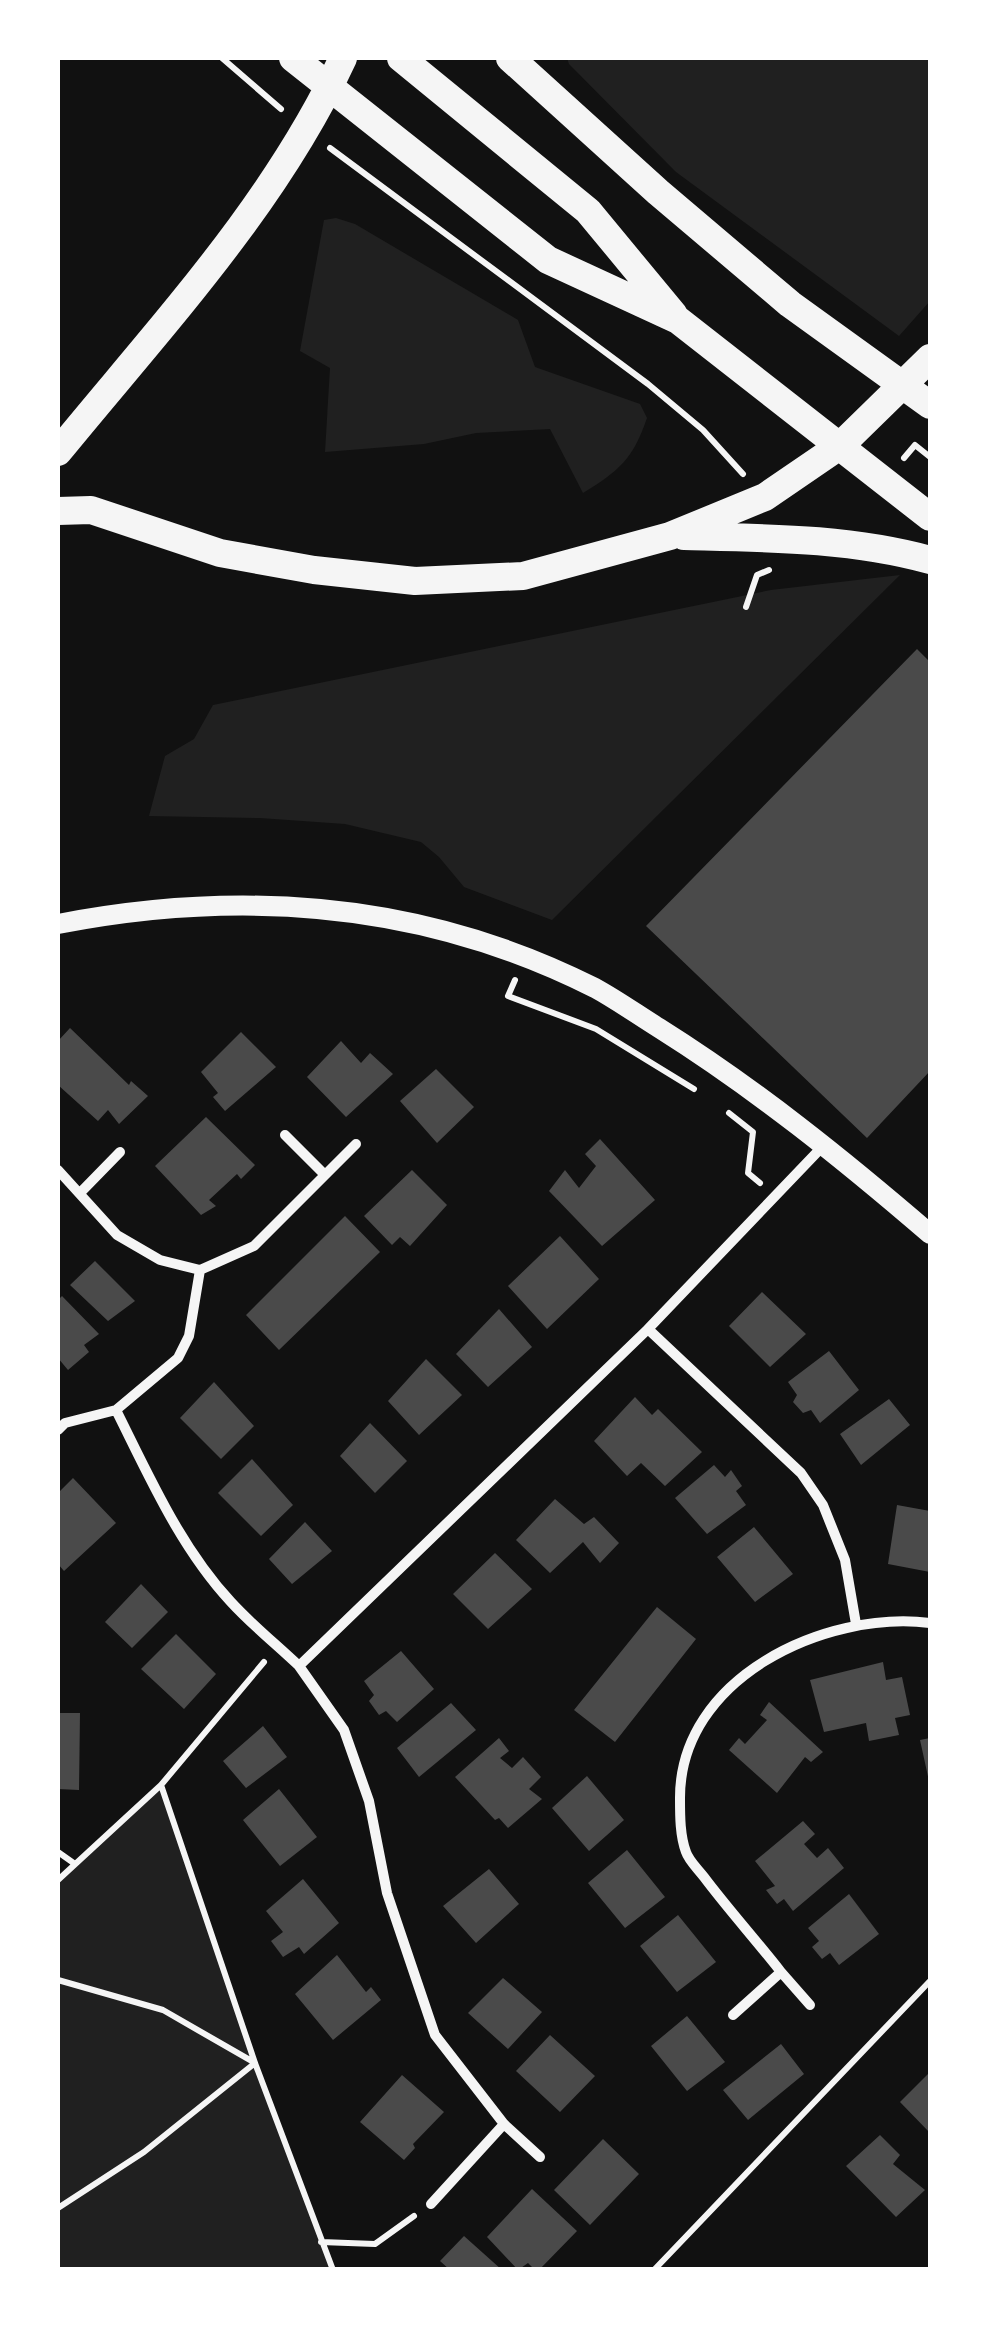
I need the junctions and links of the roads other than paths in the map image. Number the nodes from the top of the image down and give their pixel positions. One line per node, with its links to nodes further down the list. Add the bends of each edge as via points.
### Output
1 (293, 58): 6 (highway)
2 (343, 58): 6 (highway)
3 (400, 58): 7 (highway, via 588,210)
4 (510, 58): 5 (highway)
5 (529, 70): 9 (highway, via 790,304)
6 (330, 87): 7 (highway, via 548,260); 12 (highway, via 233,237)
7 (678, 320): 11 (highway)
8 (930, 358): 9 (highway)
9 (904, 384): 10 (highway); 11 (highway)
10 (930, 405)
11 (841, 445): 14 (highway); 15 (highway, via 765,498)
12 (58, 452)
13 (58, 510): 15 (highway, via 91,510 220,553 414,581 523,576)
14 (930, 517)
15 (670, 536): 16 (highway, via 784,538 886,548)
16 (930, 560)
17 (58, 924): 20 (main road, via 243,903 391,917 526,956 598,990)
18 (285, 1135): 23 (street)
19 (356, 1144): 23 (street)
20 (825, 1144): 25 (main road); 27 (street)
21 (120, 1152): 24 (street)
22 (58, 1170): 24 (street)
23 (325, 1175): 26 (street, via 254,1246)
24 (80, 1193): 26 (street, via 117,1235 160,1260)
25 (930, 1234)
26 (200, 1270): 28 (street, via 189,1336 178,1358)
27 (648, 1329): 31 (street, via 801,1473 823,1504 844,1560); 32 (street)
28 (116, 1410): 29 (street); 32 (street, via 191,1549 230,1602)
29 (58, 1430)
30 (930, 1623): 31 (street)
31 (856, 1624): 33 (street, via 749,1670 715,1702 680,1779 686,1854)
32 (299, 1666): 36 (street, via 344,1730 434,2035)
33 (781, 1972): 34 (street); 35 (street)
34 (810, 2006)
35 (733, 2015)
36 (504, 2124): 37 (street); 38 (street)
37 (540, 2157)
38 (431, 2204)

